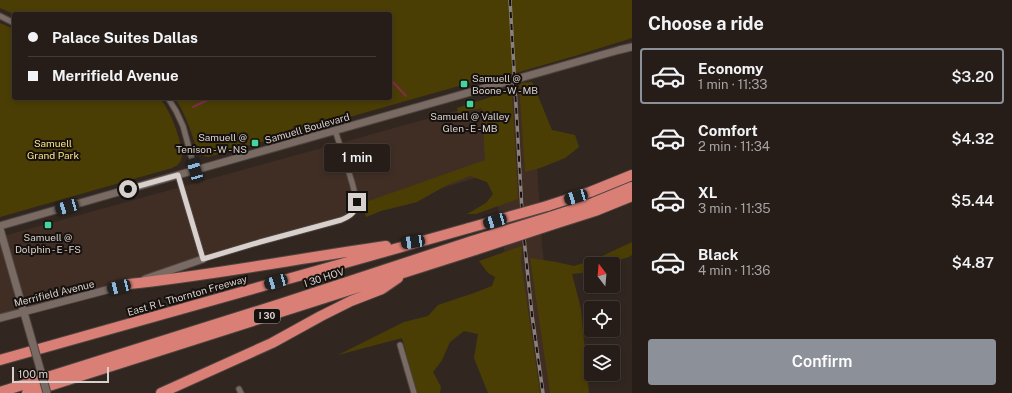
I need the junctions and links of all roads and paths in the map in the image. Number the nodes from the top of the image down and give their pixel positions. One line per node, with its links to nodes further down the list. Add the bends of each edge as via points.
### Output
1 (0, 16): 2 (street)
2 (12, 22)
3 (632, 46): 5 (main road, Samuell Boulevard)
4 (169, 100): 6 (street, via 182,126)
5 (335, 130): 6 (main road, Samuell Boulevard); 15 (street, Merrifield Avenue, via 357,202 354,212 341,220)
6 (195, 170): 7 (main road, Samuell Boulevard)
7 (178, 175): 12 (main road, Samuell Boulevard); 15 (street)
8 (632, 175): 13 (highway, East R L Thornton Freeway, bridge, via 547,206)
9 (632, 187): 11 (highway)
10 (632, 196): 11 (highway, I 30, via 595,211)
11 (551, 221): 14 (highway, I 30, bridge)
12 (0, 228): 18 (main road)
13 (427, 240): 17 (highway); 21 (highway, East R L Thornton Freeway)
14 (474, 246): 16 (highway, I 30); 22 (highway, I 30 HOV)
15 (203, 259): 17 (main road, Merrifield Avenue)
16 (408, 272): 23 (highway, I 30); 25 (highway, via 382,289 351,301 272,342)
17 (129, 284): 18 (main road, Merrifield Avenue)
18 (24, 311): 19 (main road, Merrifield Avenue); 24 (main road, bridge)
19 (0, 318)
20 (400, 345): 26 (street)
21 (0, 362)
22 (0, 392)
23 (27, 393)
24 (47, 393)
25 (161, 393)
26 (414, 393)

